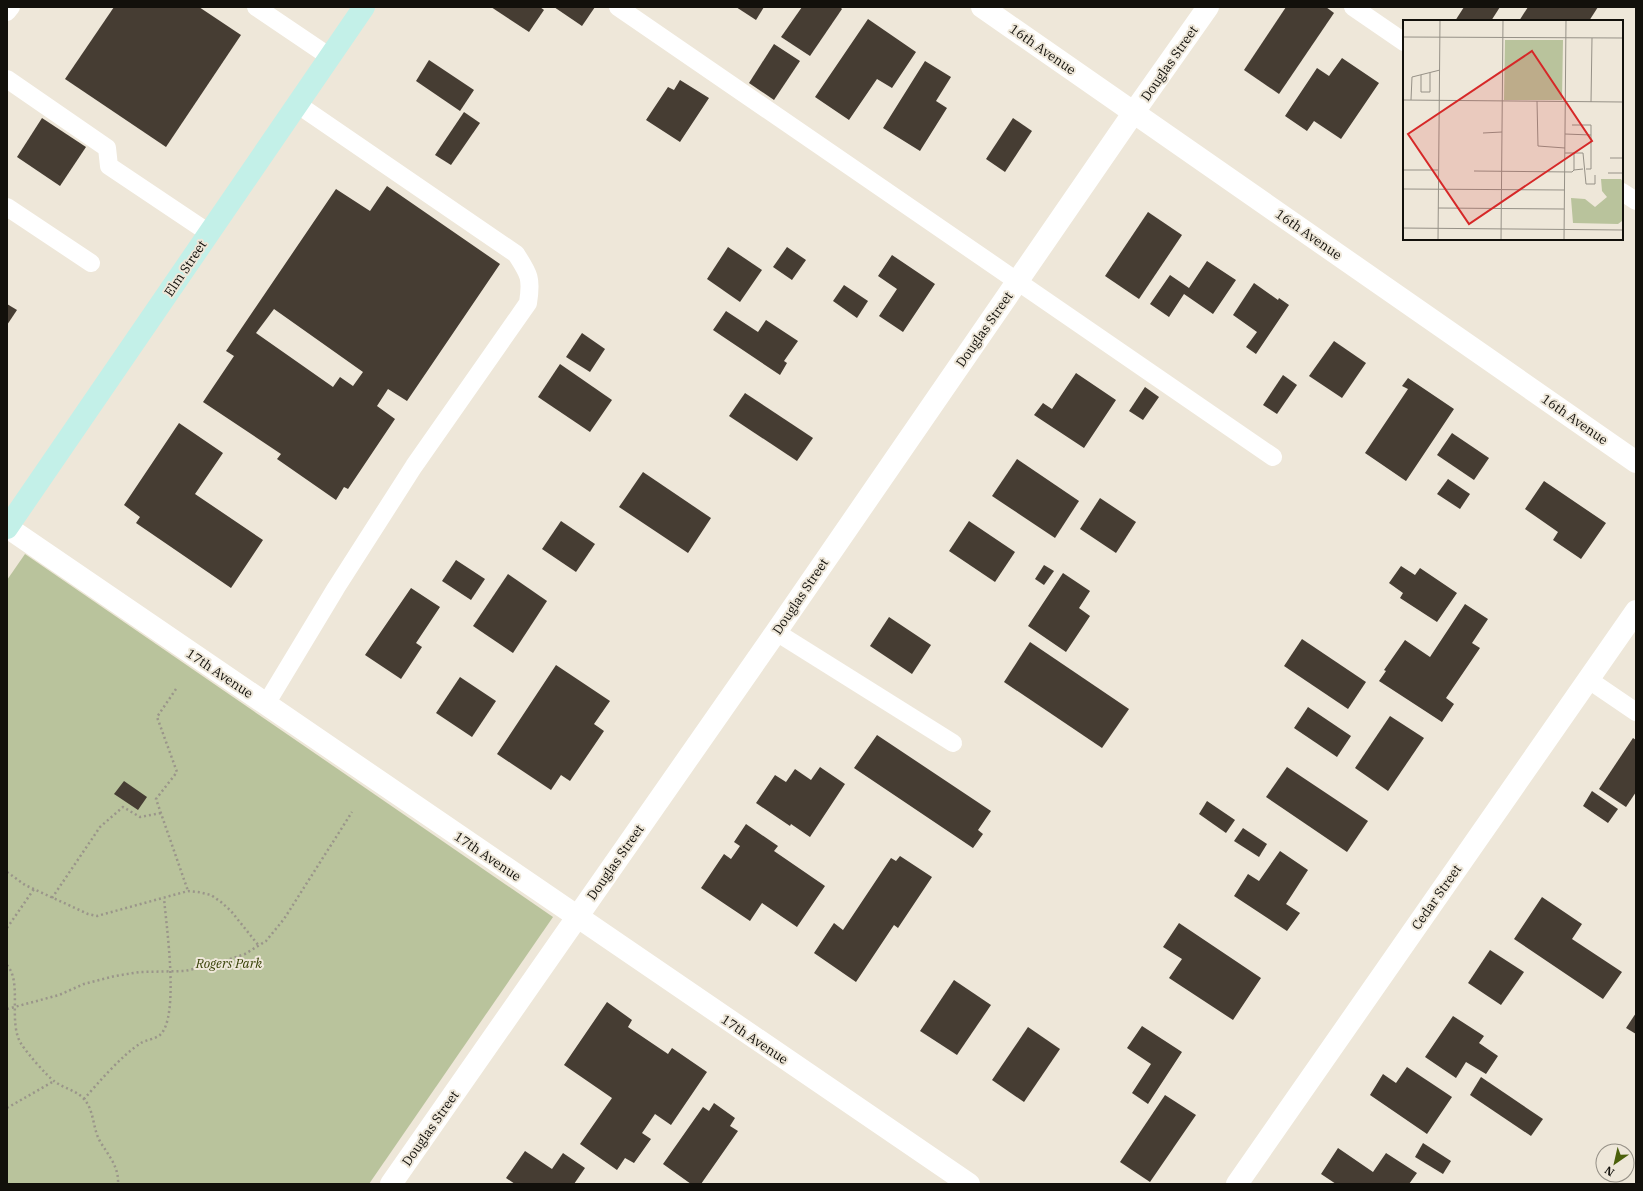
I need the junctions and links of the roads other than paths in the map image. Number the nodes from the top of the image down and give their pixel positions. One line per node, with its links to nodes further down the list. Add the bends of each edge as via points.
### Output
1 (11, 7): 8 (lane)
2 (256, 7): 10 (lane)
3 (364, 7): 10 (street, Elm Street)
4 (618, 7): 19 (lane)
5 (982, 7): 13 (street, 16th Avenue)
6 (1208, 7): 13 (street, Douglas Street)
7 (1353, 7): 9 (lane)
8 (7, 12)
9 (1403, 41)
10 (330, 57): 12 (street, Elm Street)
11 (7, 79): 17 (lane, via 107,148 109,166)
12 (297, 104): 17 (street, Elm Street); 26 (lane, via 516,254 529,274 531,288 528,303 414,466)
13 (1134, 112): 19 (street, Douglas Street); 21 (street, 16th Avenue)
14 (1623, 193): 15 (lane)
15 (1636, 202)
16 (7, 207): 18 (lane)
17 (209, 233): 22 (street, Elm Street)
18 (90, 263)
19 (1016, 282): 20 (lane); 24 (street, Douglas Street)
20 (1272, 457)
21 (1636, 462)
22 (7, 527): 26 (street, 17th Avenue)
23 (1636, 611): 25 (street, Cedar Street)
24 (776, 632): 28 (lane); 29 (street, Douglas Street)
25 (1589, 680): 27 (lane); 32 (street, Cedar Street)
26 (266, 704): 29 (street, 17th Avenue)
27 (1636, 712)
28 (953, 743)
29 (576, 917): 30 (street, Douglas Street); 31 (street, 17th Avenue)
30 (391, 1184)
31 (969, 1184)
32 (1237, 1184)

